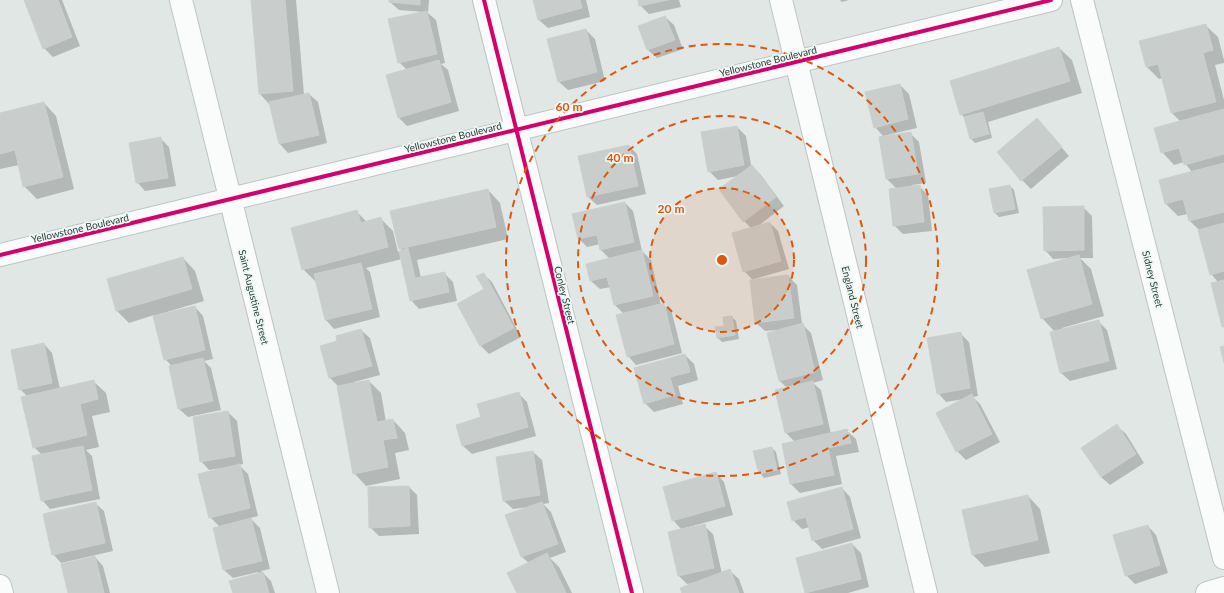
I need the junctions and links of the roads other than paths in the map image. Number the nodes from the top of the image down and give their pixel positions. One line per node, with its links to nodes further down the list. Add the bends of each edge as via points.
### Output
1 (181, 0): 8 (street, Saint Augustine Street)
2 (484, 0): 7 (street, Conley Street)
3 (781, 0): 6 (street, England Street)
4 (1051, 0): 6 (street, Yellowstone Boulevard)
5 (1082, 0): 10 (street, Sidney Street)
6 (796, 63): 7 (street, Yellowstone Boulevard); 16 (street, England Street)
7 (516, 130): 8 (street, Yellowstone Boulevard); 15 (street, Conley Street)
8 (230, 200): 9 (street, Yellowstone Boulevard); 14 (street, Saint Augustine Street)
9 (0, 255)
10 (1224, 558)
11 (0, 586): 13 (street)
12 (1224, 588): 17 (street)
13 (2, 593)
14 (328, 593)
15 (632, 593)
16 (926, 593)
17 (1207, 593)

